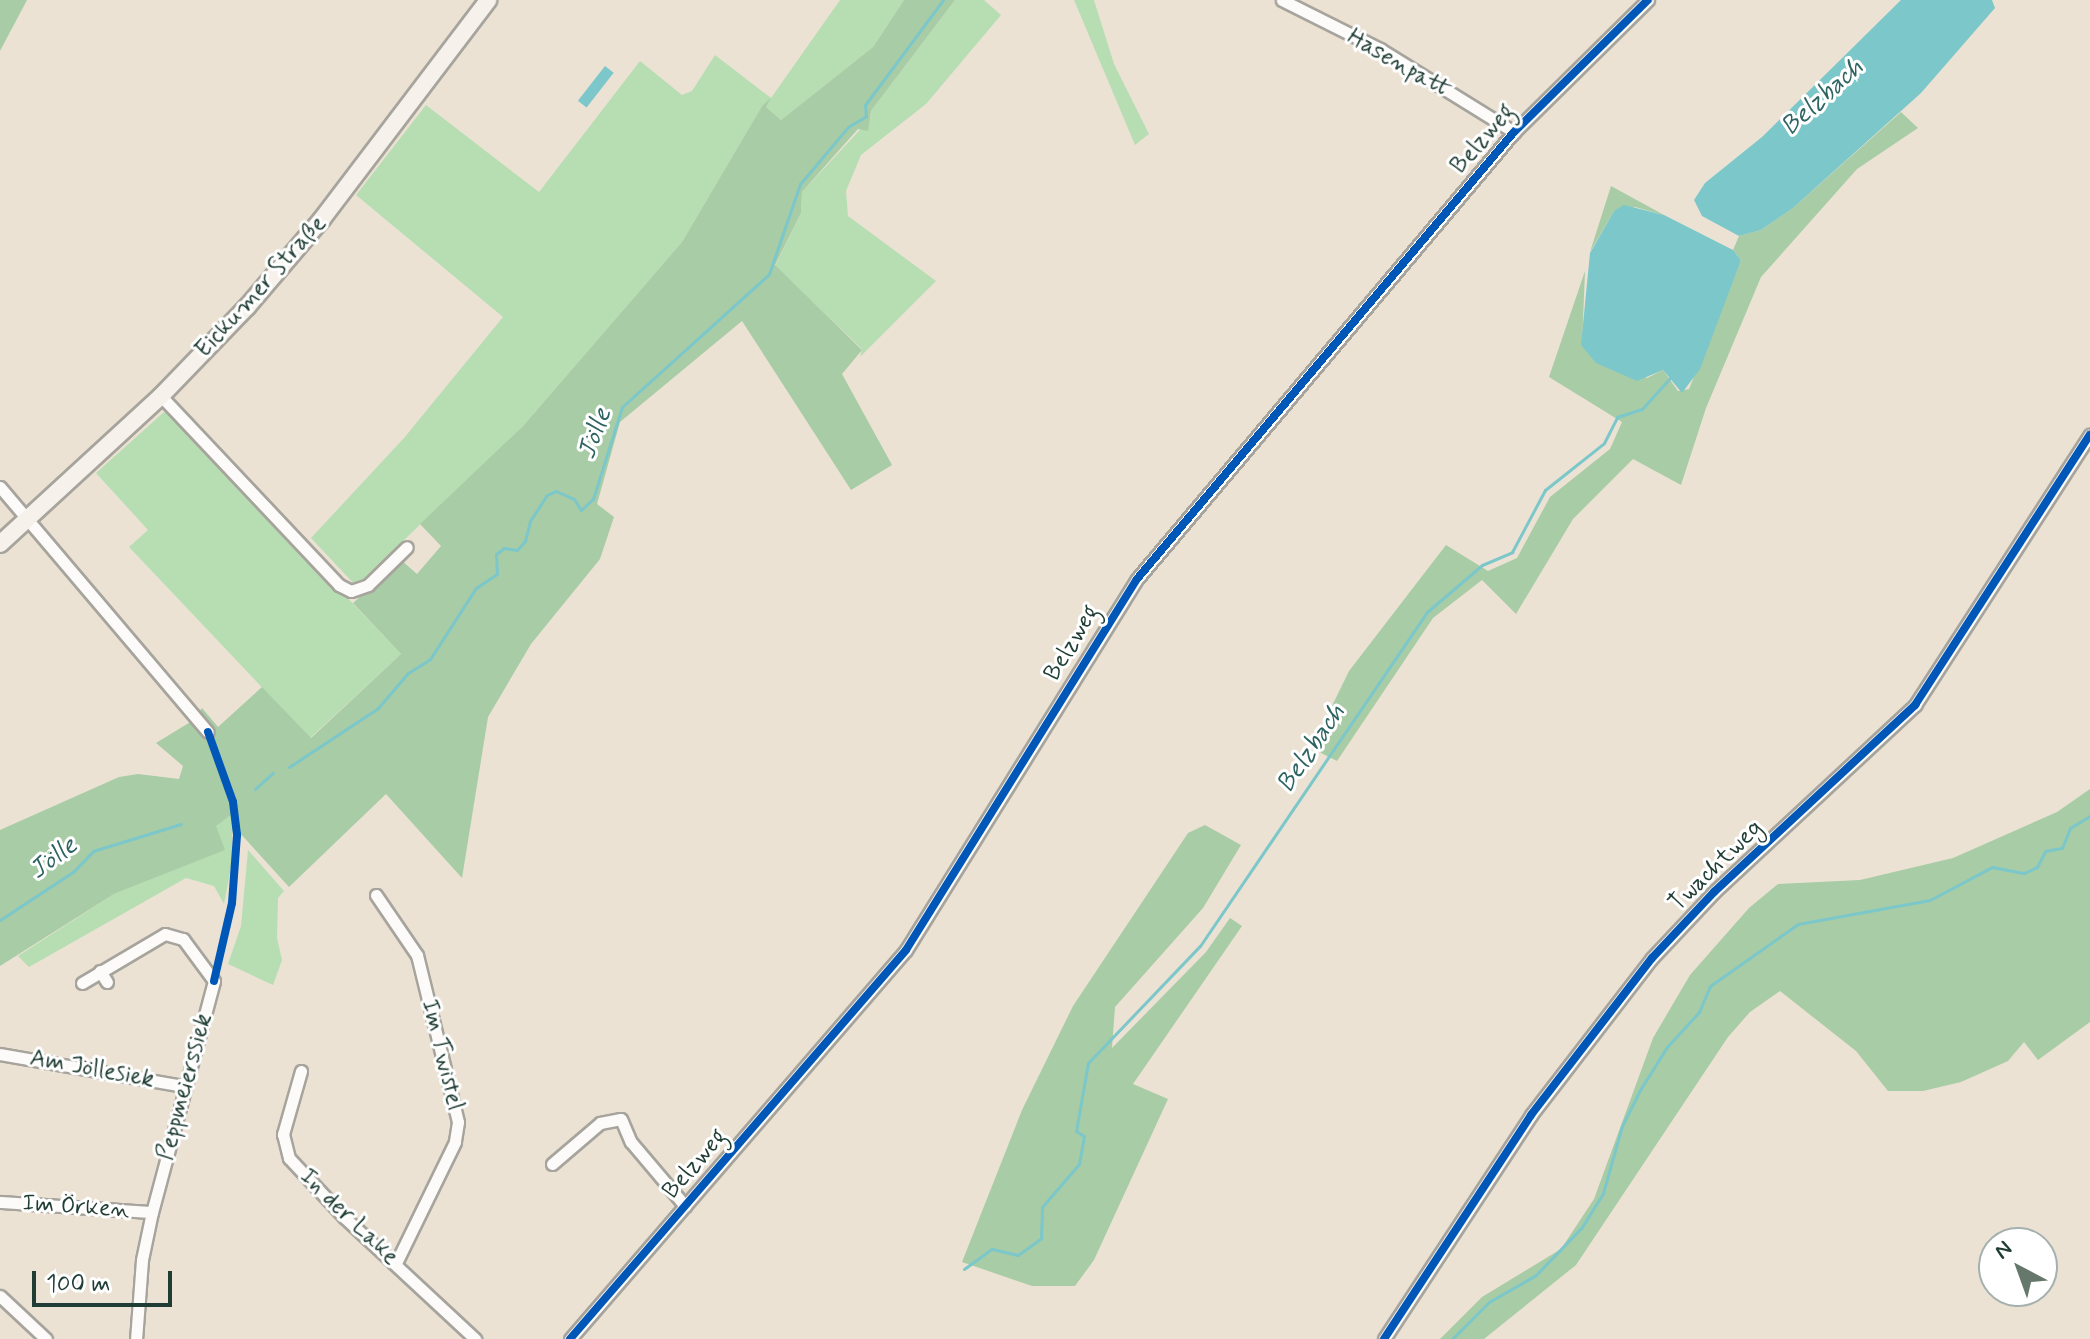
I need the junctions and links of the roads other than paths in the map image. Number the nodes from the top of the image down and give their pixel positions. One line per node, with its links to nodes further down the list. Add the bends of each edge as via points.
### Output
1 (488, 0): 5 (main road, Eickumer Straße, via 313,229)
2 (1282, 0): 4 (street, Hasenpatt, via 1380,49)
3 (1648, 0): 4 (street, Belzweg)
4 (1514, 132): 19 (street, Belzweg, via 1137,579 906,950)
5 (161, 396): 8 (main road, Eickumer Straße); 10 (street, via 339,585 351,591 368,585)
6 (2090, 435): 27 (street, Twachtweg, via 1915,705 1714,892 1652,958 1531,1115)
7 (0, 487): 8 (street)
8 (29, 518): 9 (main road, Eickumer Straße); 11 (street)
9 (0, 544)
10 (407, 547)
11 (208, 732)
12 (376, 895): 21 (street, Im Twistel, via 417,955 458,1122 455,1142)
13 (82, 983): 16 (street, Peppmeierssiek, via 103,976 159,934 183,939 214,981)
14 (0, 1054): 16 (street, Am Jöllesiek)
15 (301, 1071): 21 (street, In der Lake, via 283,1134 285,1151 345,1218)
16 (184, 1086): 20 (street, Peppmeierssiek)
17 (552, 1164): 19 (street, Belzweg, via 600,1123 621,1119 631,1142)
18 (0, 1202): 20 (street, Im Örken)
19 (685, 1206): 26 (street, Belzweg)
20 (152, 1212): 24 (street, Peppmeierssiek, via 140,1272)
21 (396, 1263): 25 (street, In der Lake)
22 (0, 1296): 23 (street)
23 (46, 1339)
24 (136, 1339)
25 (474, 1339)
26 (570, 1339)
27 (1384, 1339)

